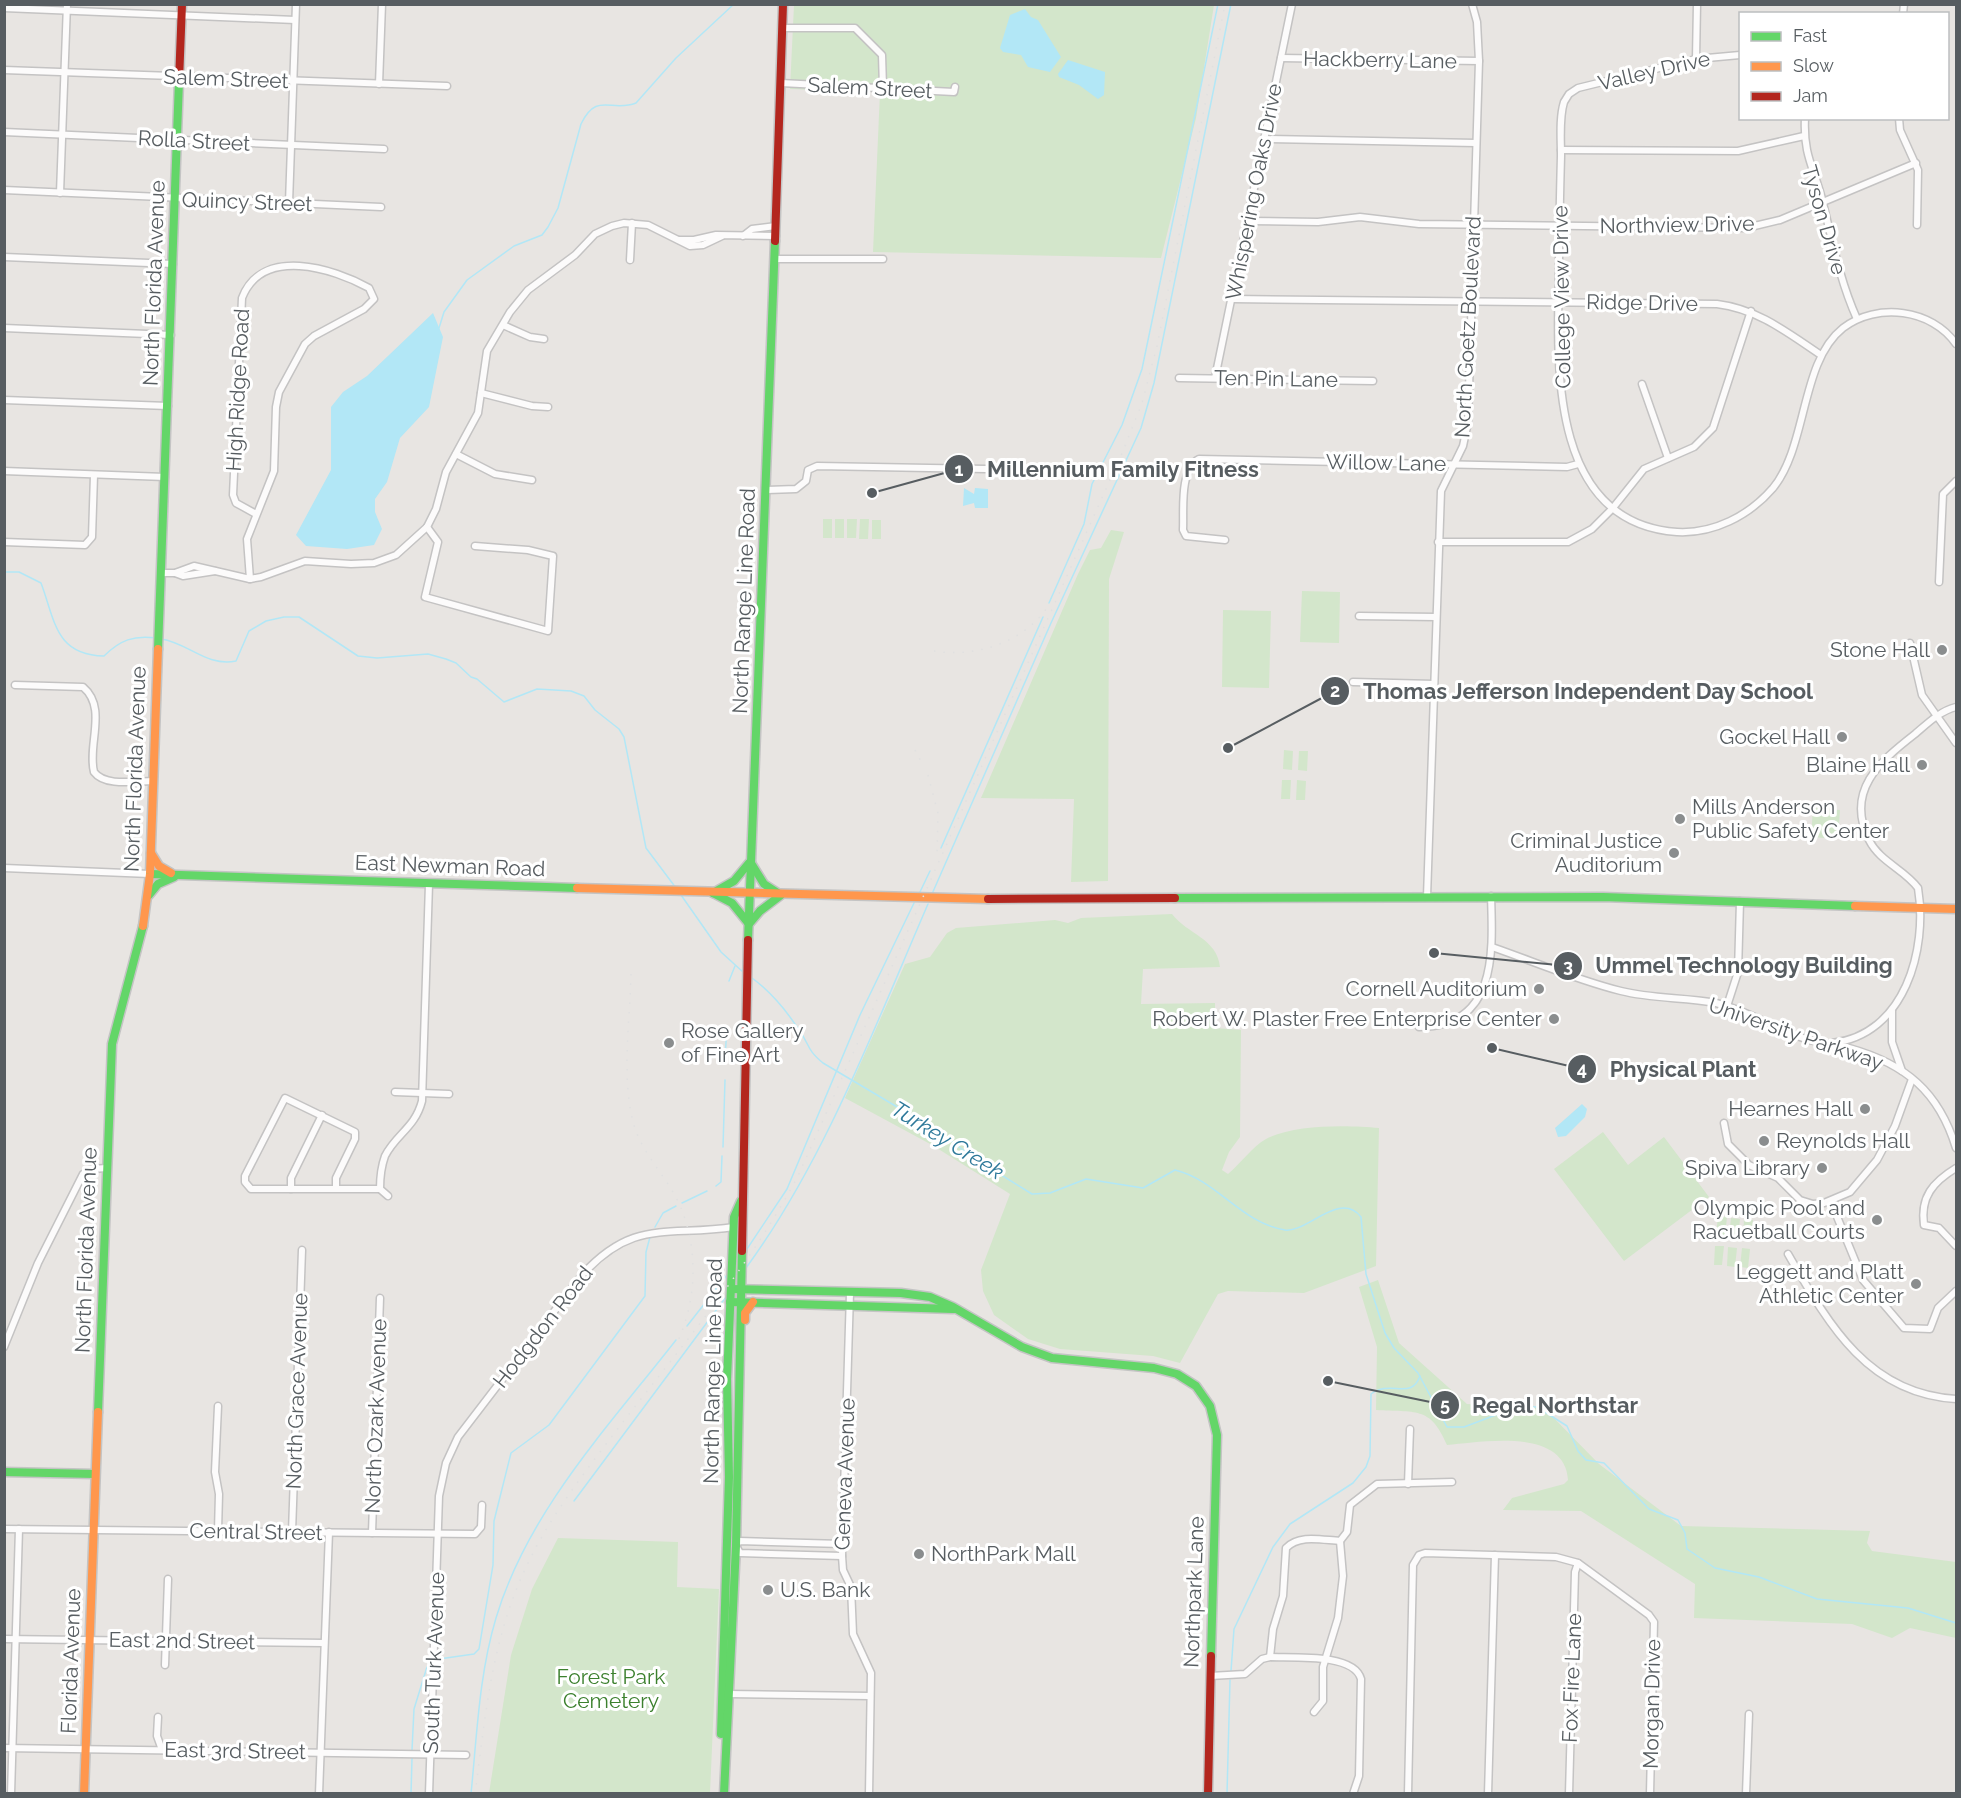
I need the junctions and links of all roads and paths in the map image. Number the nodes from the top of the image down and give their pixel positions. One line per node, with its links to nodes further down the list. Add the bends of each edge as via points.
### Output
1 (182, 4): 10 (main road, North Florida Avenue)
2 (296, 4): 11 (street)
3 (382, 4): 22 (street)
4 (783, 4): 12 (main road, North Range Line Road)
5 (1292, 4): 14 (street, Whispering Oaks Drive)
6 (1472, 4): 16 (street, North Goetz Boulevard)
7 (1697, 4): 15 (street)
8 (67, 7): 9 (street); 10 (street); 18 (street)
9 (4, 8)
10 (181, 15): 11 (street); 19 (main road, North Florida Avenue)
11 (295, 20): 20 (street)
12 (783, 28): 21 (main road, North Range Line Road); 24 (street, via 855,28 882,55)
13 (1739, 55): 15 (street, Valley Drive)
14 (1281, 58): 16 (street, Hackberry Lane); 32 (street, Whispering Oaks Drive)
15 (1696, 59): 26 (street, Valley Drive, via 1578,88)
16 (1479, 61): 34 (street, North Goetz Boulevard)
17 (4, 69): 18 (street, Salem Street)
18 (65, 73): 19 (street, Salem Street); 30 (street)
19 (179, 78): 20 (street, Salem Street); 33 (main road, North Florida Avenue)
20 (293, 82): 22 (street, Salem Street); 35 (street)
21 (781, 83): 24 (street, Salem Street); 50 (main road, North Range Line Road)
22 (379, 84): 23 (street, Salem Street)
23 (447, 86)
24 (883, 87): 25 (street, Salem Street, via 931,92 954,92)
25 (955, 87)
26 (1569, 94): 37 (street, College View Drive, via 1562,110)
27 (1804, 120): 31 (street, Tyson Drive)
28 (1899, 120): 38 (street)
29 (4, 132): 30 (street, Rolla Street)
30 (63, 135): 33 (street, Rolla Street); 40 (street)
31 (1804, 136): 37 (street, via 1738,152); 42 (street, Tyson Drive, via 1807,160)
32 (1264, 139): 34 (street); 45 (street, Whispering Oaks Drive)
33 (177, 140): 35 (street, Rolla Street); 41 (main road, North Florida Avenue)
34 (1476, 143): 47 (street, North Goetz Boulevard)
35 (291, 145): 36 (street, Rolla Street); 43 (street)
36 (384, 149)
37 (1561, 150): 49 (street, College View Drive)
38 (1916, 164): 42 (street, Northview Drive); 48 (street)
39 (4, 190): 40 (street, Quincy Street)
40 (60, 193): 41 (street, Quincy Street)
41 (175, 199): 43 (street, Quincy Street); 55 (main road, North Florida Avenue)
42 (1823, 202): 49 (street, Northview Drive, via 1780,220 1746,228); 60 (street, Tyson Drive, via 1838,270)
43 (289, 203): 44 (street, Quincy Street)
44 (381, 207)
45 (1248, 221): 47 (street, Northview Drive, via 1318,222 1382,217 1419,224); 56 (street, Whispering Oaks Drive)
46 (632, 223): 50 (street, via 648,225 690,246 722,236); 53 (street); 61 (street, via 595,234 575,255 528,290)
47 (1473, 225): 49 (street, Northview Drive); 57 (street, North Goetz Boulevard)
48 (1917, 225)
49 (1559, 226): 58 (street, College View Drive)
50 (776, 231): 52 (main road, North Range Line Road)
51 (4, 257): 55 (street)
52 (775, 259): 54 (street); 85 (main road, North Range Line Road)
53 (630, 260)
54 (883, 260)
55 (173, 264): 63 (main road, North Florida Avenue)
56 (1233, 299): 57 (street, Ridge Drive); 68 (street, Whispering Oaks Drive)
57 (1472, 301): 58 (street, Ridge Drive); 78 (street, North Goetz Boulevard, via 1468,422)
58 (1558, 302): 59 (street, Ridge Drive, via 1717,304); 77 (street, College View Drive, via 1559,374)
59 (1751, 311): 66 (street, Ridge Drive); 76 (street, via 1713,428 1694,447)
60 (1857, 319): 65 (street, College View Drive, via 1883,312 1914,315 1937,325); 66 (street, College View Drive, via 1830,342)
61 (503, 325): 64 (street); 71 (street, via 487,351)
62 (4, 328): 63 (street)
63 (171, 335): 73 (main road, North Florida Avenue)
64 (544, 339)
65 (1956, 344)
66 (1821, 356): 86 (street, College View Drive, via 1784,470 1769,492 1748,510 1718,526 1682,532 1642,525)
67 (1179, 378): 68 (street, Ten Pin Lane)
68 (1215, 378): 69 (street, Ten Pin Lane)
69 (1373, 381)
70 (1642, 384): 76 (street)
71 (481, 393): 74 (street); 75 (street, via 478,413)
72 (4, 400): 73 (street)
73 (168, 406): 82 (main road, North Florida Avenue)
74 (548, 407)
75 (456, 454): 83 (street, via 495,474); 88 (street)
76 (1668, 458): 86 (street, via 1644,469)
77 (1578, 464): 78 (street, Willow Lane); 86 (street, College View Drive)
78 (1454, 465): 89 (street, Willow Lane, via 1199,459 1187,473 1183,530 1192,538); 91 (street, North Goetz Boulevard, via 1441,491)
79 (986, 469): 85 (street, via 817,466 807,470 806,481 796,489)
80 (4, 471): 81 (street)
81 (94, 475): 82 (street); 90 (street, via 92,537 85,545)
82 (165, 477): 93 (main road, North Florida Avenue)
83 (532, 480)
84 (1956, 481): 95 (street, via 1943,494)
85 (767, 490): 107 (main road, North Range Line Road)
86 (1612, 509): 91 (street, via 1592,529 1568,542)
87 (256, 514): 87 (street, High Ridge Road, via 274,471 276,408 285,380 305,344 374,299 369,288 339,274 293,266 265,271 246,288 241,308 233,495 236,503); 94 (street, via 246,546)
88 (428, 527): 92 (street, via 438,542 424,597 548,631 553,556); 94 (street, via 396,555 374,562 305,561)
89 (1225, 540)
90 (4, 542)
91 (1438, 542): 97 (street, North Goetz Boulevard)
92 (475, 546)
93 (161, 573): 94 (street, via 195,566); 105 (main road, North Florida Avenue)
94 (250, 579)
95 (1940, 582)
96 (1359, 616): 97 (street)
97 (1436, 617): 100 (street, North Goetz Boulevard)
98 (1910, 643): 103 (street, via 1921,692)
99 (1353, 682): 100 (street)
100 (1434, 684): 116 (street, North Goetz Boulevard)
101 (15, 685): 105 (street, via 83,687 91,693 95,710 94,771 98,777)
102 (1956, 707): 103 (street)
103 (1936, 717): 104 (street); 119 (street, via 1877,766 1862,798 1863,823 1870,842 1886,862 1916,885)
104 (1956, 743)
105 (153, 782): 106 (main road, North Florida Avenue)
106 (151, 852): 109 (main road, North Florida Avenue); 110 (main road, via 162,869)
107 (750, 861): 112 (main road, via 731,884); 113 (main road, North Range Line Road); 114 (main road, via 764,884)
108 (4, 868): 109 (street)
109 (150, 874): 110 (main road, East Newman Road); 117 (main road, North Florida Avenue)
110 (183, 875): 111 (main road, East Newman Road); 117 (main road, via 163,881)
111 (429, 884): 112 (main road, East Newman Road); 130 (street)
112 (713, 893): 113 (main road, East Newman Road); 121 (main road, via 732,903)
113 (750, 894): 114 (main road, East Newman Road); 121 (main road, North Range Line Road)
114 (781, 896): 116 (main road, East Newman Road, via 1032,900); 121 (main road)
115 (1491, 896): 116 (main road, East Newman Road); 118 (main road, East Newman Road); 122 (street)
116 (1427, 897)
117 (147, 898): 136 (main road, North Florida Avenue, via 144,924 112,1044)
118 (1740, 902): 119 (main road, East Newman Road); 123 (street, via 1738,972)
119 (1918, 908): 120 (main road, East Newman Road); 124 (street, via 1917,958)
120 (1956, 909)
121 (749, 924): 143 (main road, North Range Line Road)
122 (1492, 947): 123 (street, University Parkway, via 1621,991); 125 (street, via 1480,998 1450,1023)
123 (1727, 1006): 126 (street, University Parkway, via 1799,1037)
124 (1892, 1011): 126 (street, via 1863,1034); 127 (street, via 1892,1042)
125 (1419, 1027)
126 (1826, 1044): 127 (street, University Parkway, via 1871,1056)
127 (1903, 1072): 128 (street, University Parkway)
128 (1912, 1079): 134 (street, University Parkway, via 1940,1107); 144 (street, via 1895,1126 1877,1160 1850,1192)
129 (395, 1092): 130 (street)
130 (422, 1093): 131 (street); 141 (street, via 416,1120 386,1156)
131 (449, 1094)
132 (321, 1115): 139 (street, via 291,1178); 139 (street, via 285,1098 245,1176 251,1189); 140 (street, via 356,1135 336,1178)
133 (1724, 1124): 144 (street, via 1728,1144 1749,1165 1778,1178 1800,1200 1813,1204)
134 (1956, 1148)
135 (89, 1162): 138 (street)
136 (107, 1168): 138 (street); 165 (main road, North Florida Avenue)
137 (1956, 1168): 146 (street, via 1931,1188 1923,1205 1923,1217 1924,1225 1940,1228)
138 (83, 1174): 159 (street, via 38,1263)
139 (291, 1189): 140 (street)
140 (336, 1189): 141 (street)
141 (380, 1189): 142 (street)
142 (388, 1196)
143 (742, 1198): 145 (main road, North Range Line Road); 150 (main road, North Range Line Road)
144 (1831, 1202): 151 (street, via 1863,1280 1904,1328 1930,1329 1938,1308)
145 (734, 1227): 149 (main road, North Range Line Road); 176 (street, Hodgdon Road, via 650,1232 624,1240 604,1252 582,1275 458,1437 449,1454 440,1490)
146 (1956, 1246)
147 (302, 1250): 173 (street, North Grace Avenue)
148 (1788, 1254): 161 (street, via 1827,1320 1860,1357 1906,1388)
149 (731, 1289): 150 (main road); 154 (main road, North Range Line Road)
150 (742, 1290): 152 (main road); 155 (main road, North Range Line Road)
151 (1956, 1291)
152 (850, 1293): 157 (street, Geneva Avenue); 158 (main road, via 927,1296)
153 (380, 1298): 175 (street, North Ozark Avenue)
154 (730, 1302): 155 (main road); 179 (main road, North Range Line Road, via 726,1437)
155 (741, 1302): 156 (main road); 160 (main road, North Range Line Road)
156 (753, 1302): 157 (main road); 160 (main road, via 745,1313 742,1383)
157 (850, 1305): 158 (main road); 178 (street, Geneva Avenue)
158 (954, 1309): 192 (main road, Northpark Lane, via 1031,1352 1064,1361 1162,1368 1189,1380 1203,1395 1213,1414 1217,1436)
159 (4, 1347)
160 (738, 1393): 179 (main road, North Range Line Road)
161 (1956, 1399)
162 (218, 1406): 172 (street)
163 (1410, 1429): 167 (street)
164 (4, 1472): 165 (main road)
165 (95, 1474): 171 (main road, North Florida Avenue)
166 (1452, 1482): 167 (street)
167 (1408, 1484): 177 (street, via 1377,1484 1350,1505 1347,1532)
168 (482, 1505): 176 (street, Central Street, via 477,1533)
169 (4, 1529): 170 (street, Central Street)
170 (19, 1529): 171 (street, Central Street); 185 (street)
171 (93, 1530): 172 (street, Central Street); 186 (main road, Florida Avenue)
172 (218, 1531): 173 (street, Central Street)
173 (292, 1532): 174 (street, Central Street)
174 (328, 1532): 175 (street, Central Street); 188 (street)
175 (372, 1533): 176 (street, Central Street)
176 (438, 1533): 203 (street, South Turk Avenue)
177 (1340, 1541): 189 (street, via 1303,1539 1286,1548 1283,1596); 190 (street, via 1343,1576 1338,1618)
178 (842, 1544): 179 (street, via 739,1541); 181 (street, Geneva Avenue)
179 (732, 1546): 181 (street, via 741,1553); 193 (main road); 209 (main road)
180 (1495, 1555): 182 (street, via 1556,1557); 214 (street, via 1419,1555 1413,1565); 215 (street)
181 (842, 1556): 194 (street, Geneva Avenue, via 850,1587 854,1634 871,1673)
182 (1578, 1563): 216 (street, Fox Fire Lane); 217 (street, Morgan Drive, via 1654,1622)
183 (168, 1579): 187 (street)
184 (4, 1638): 185 (street, East 2nd Street)
185 (16, 1639): 186 (street, East 2nd Street); 199 (street)
186 (90, 1640): 187 (street, East 2nd Street); 200 (main road, Florida Avenue)
187 (166, 1641): 188 (street, East 2nd Street); 191 (street)
188 (324, 1643): 202 (street)
189 (1270, 1657): 190 (street); 192 (street, via 1245,1674)
190 (1326, 1659): 195 (street, via 1323,1701); 213 (street, via 1353,1667 1361,1679 1359,1776)
191 (165, 1665)
192 (1210, 1676): 212 (main road, Northpark Lane)
193 (729, 1694): 194 (street); 210 (main road)
194 (870, 1696): 211 (street, Geneva Avenue)
195 (1314, 1712)
196 (1749, 1714): 218 (street)
197 (158, 1717): 201 (street, via 157,1736)
198 (4, 1748): 199 (street, East 3rd Street)
199 (12, 1749): 200 (street, East 3rd Street); 205 (street)
200 (86, 1749): 201 (street, East 3rd Street); 206 (main road, Florida Avenue)
201 (162, 1750): 202 (street, East 3rd Street)
202 (320, 1752): 203 (street, East 3rd Street); 207 (street)
203 (431, 1754): 204 (street, East 3rd Street); 208 (street, South Turk Avenue)
204 (466, 1755)
205 (10, 1794)
206 (84, 1794)
207 (319, 1794)
208 (429, 1794)
209 (718, 1794)
210 (724, 1794)
211 (870, 1794)
212 (1208, 1794)
213 (1353, 1794)
214 (1408, 1794)
215 (1488, 1794)
216 (1569, 1794)
217 (1650, 1794)
218 (1746, 1794)

